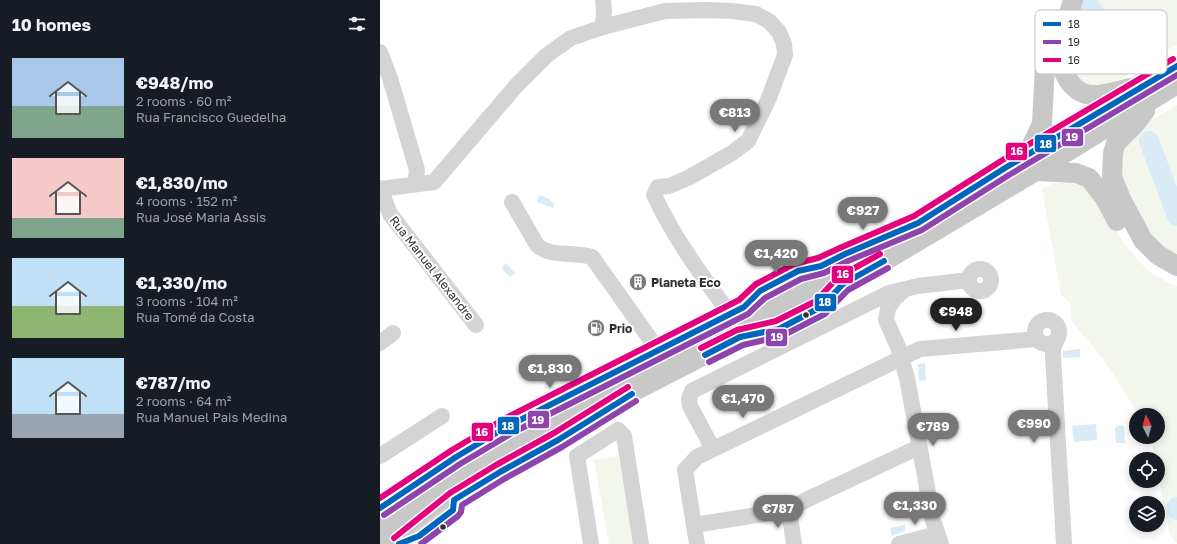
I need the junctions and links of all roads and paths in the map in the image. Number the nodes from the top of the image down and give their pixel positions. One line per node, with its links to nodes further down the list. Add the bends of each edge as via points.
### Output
1 (603, 0): 6 (street)
2 (1060, 0): 4 (main road)
3 (1072, 0): 5 (main road)
4 (1058, 10)
5 (1070, 10)
6 (603, 26): 15 (street, via 571,38 547,55 516,86 434,182); 24 (street, via 665,11 707,10 756,14 769,21 779,32 785,55 769,98 748,141 688,178 669,186 658,187 654,195 684,250)
7 (380, 52): 15 (street, via 417,170)
8 (1177, 66): 12 (main road)
9 (1045, 74): 13 (main road, via 1042,124)
10 (1064, 74): 12 (main road, via 1077,90 1089,95)
11 (1177, 84): 12 (main road)
12 (1150, 91): 13 (main road); 19 (main road, via 1134,125 1116,143 1112,177 1143,240 1158,255)
13 (1031, 163): 14 (main road); 20 (main road, via 1089,178 1105,198 1137,253 1159,271)
14 (1009, 176): 18 (main road); 31 (main road, via 850,281)
15 (416, 184): 16 (street)
16 (380, 189): 26 (street, Rua Manuel Alexandre, via 390,214)
17 (512, 202): 29 (street, via 537,245 543,250 592,257)
18 (918, 223): 24 (street, via 845,254); 40 (main road, via 849,264 511,440 446,478)
19 (1177, 266)
20 (1177, 279)
21 (969, 280): 22 (street, via 918,286)
22 (903, 291): 23 (street, via 889,293); 25 (street, via 888,308)
23 (860, 308): 25 (street, via 874,310); 34 (street, via 692,391 690,406)
24 (730, 314): 29 (street)
25 (886, 320): 30 (street)
26 (476, 325)
27 (1039, 336): 28 (street, via 1046,344 1053,343); 28 (street, via 1039,324 1046,320 1058,327); 30 (street, via 920,349); 50 (street)
28 (1058, 338): 51 (street, via 1053,348 1053,357)
29 (658, 350): 36 (street, via 508,426)
30 (901, 358): 33 (street); 34 (street)
31 (640, 389): 43 (main road, via 498,464 438,501); 44 (street, via 454,500)
32 (442, 416): 35 (street)
33 (919, 447): 39 (street); 42 (street, via 932,520)
34 (713, 449): 41 (street, via 697,458 685,470)
35 (380, 456)
36 (405, 491): 37 (street); 38 (street)
37 (380, 493)
38 (380, 508)
39 (789, 510): 41 (street); 48 (street)
40 (380, 525)
41 (694, 525): 47 (street)
42 (939, 539): 49 (street)
43 (380, 544)
44 (399, 544)
45 (591, 544): 46 (street, via 577,456 618,430 624,436)
46 (641, 544)
47 (697, 544)
48 (794, 544)
49 (898, 544)
50 (1054, 544)
51 (1064, 544)

